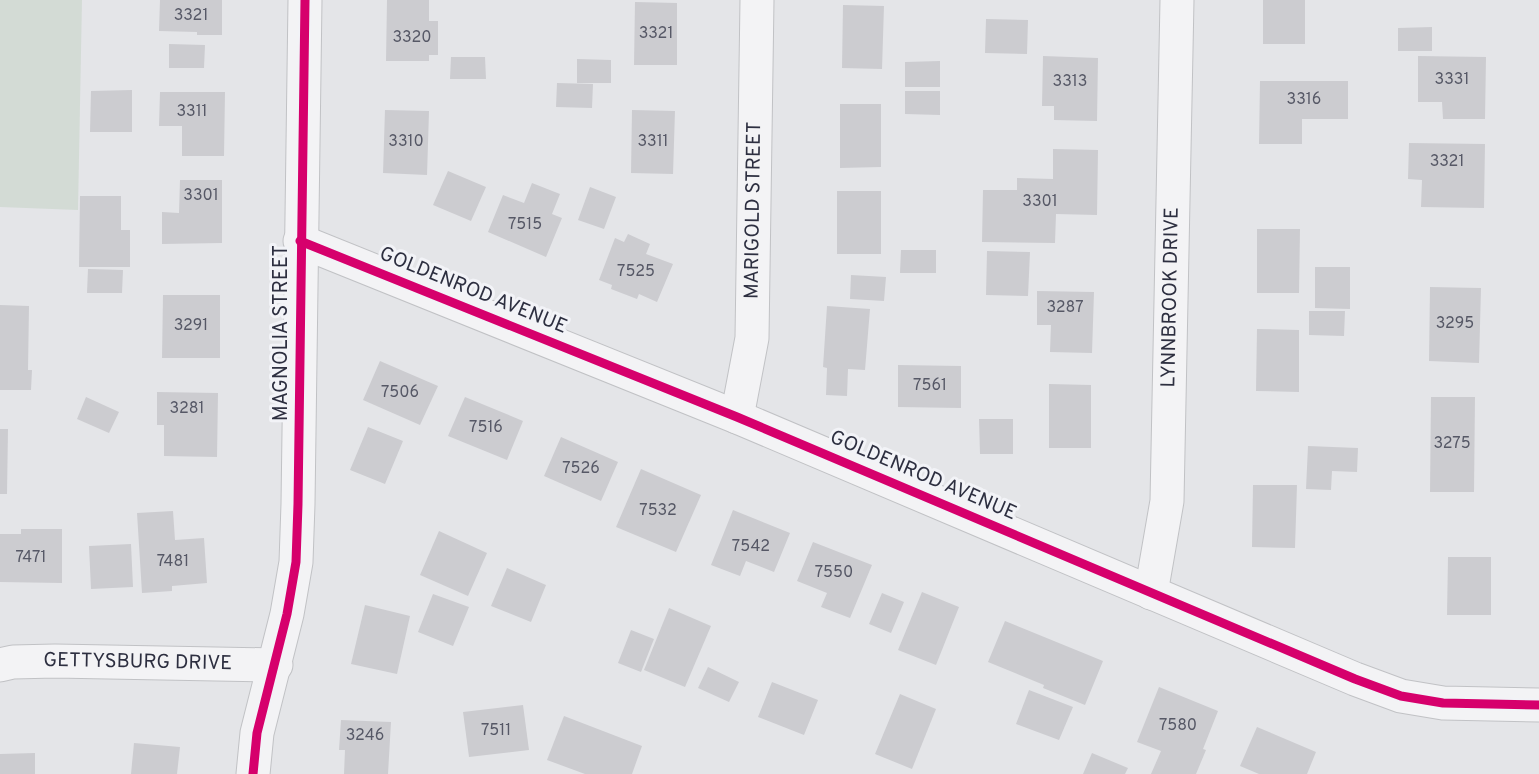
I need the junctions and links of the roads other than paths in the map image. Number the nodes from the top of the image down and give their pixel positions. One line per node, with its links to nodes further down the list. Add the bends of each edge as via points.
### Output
1 (305, 0): 4 (street, MAGNOLIA STREET)
2 (758, 0): 5 (street, MARIGOLD STREET, via 752,338)
3 (1177, 0): 6 (street, LYNNBROOK DRIVE, via 1167,501)
4 (300, 242): 5 (street, GOLDENROD AVENUE); 8 (street, MAGNOLIA STREET, via 296,562)
5 (737, 417): 6 (street, GOLDENROD AVENUE)
6 (1151, 592): 9 (street, GOLDENROD AVENUE, via 1401,696 1443,703)
7 (0, 665): 8 (street, GETTYSBURG DRIVE, via 55,661)
8 (276, 665): 10 (street, MAGNOLIA STREET, via 257,733)
9 (1539, 705)
10 (253, 774)

